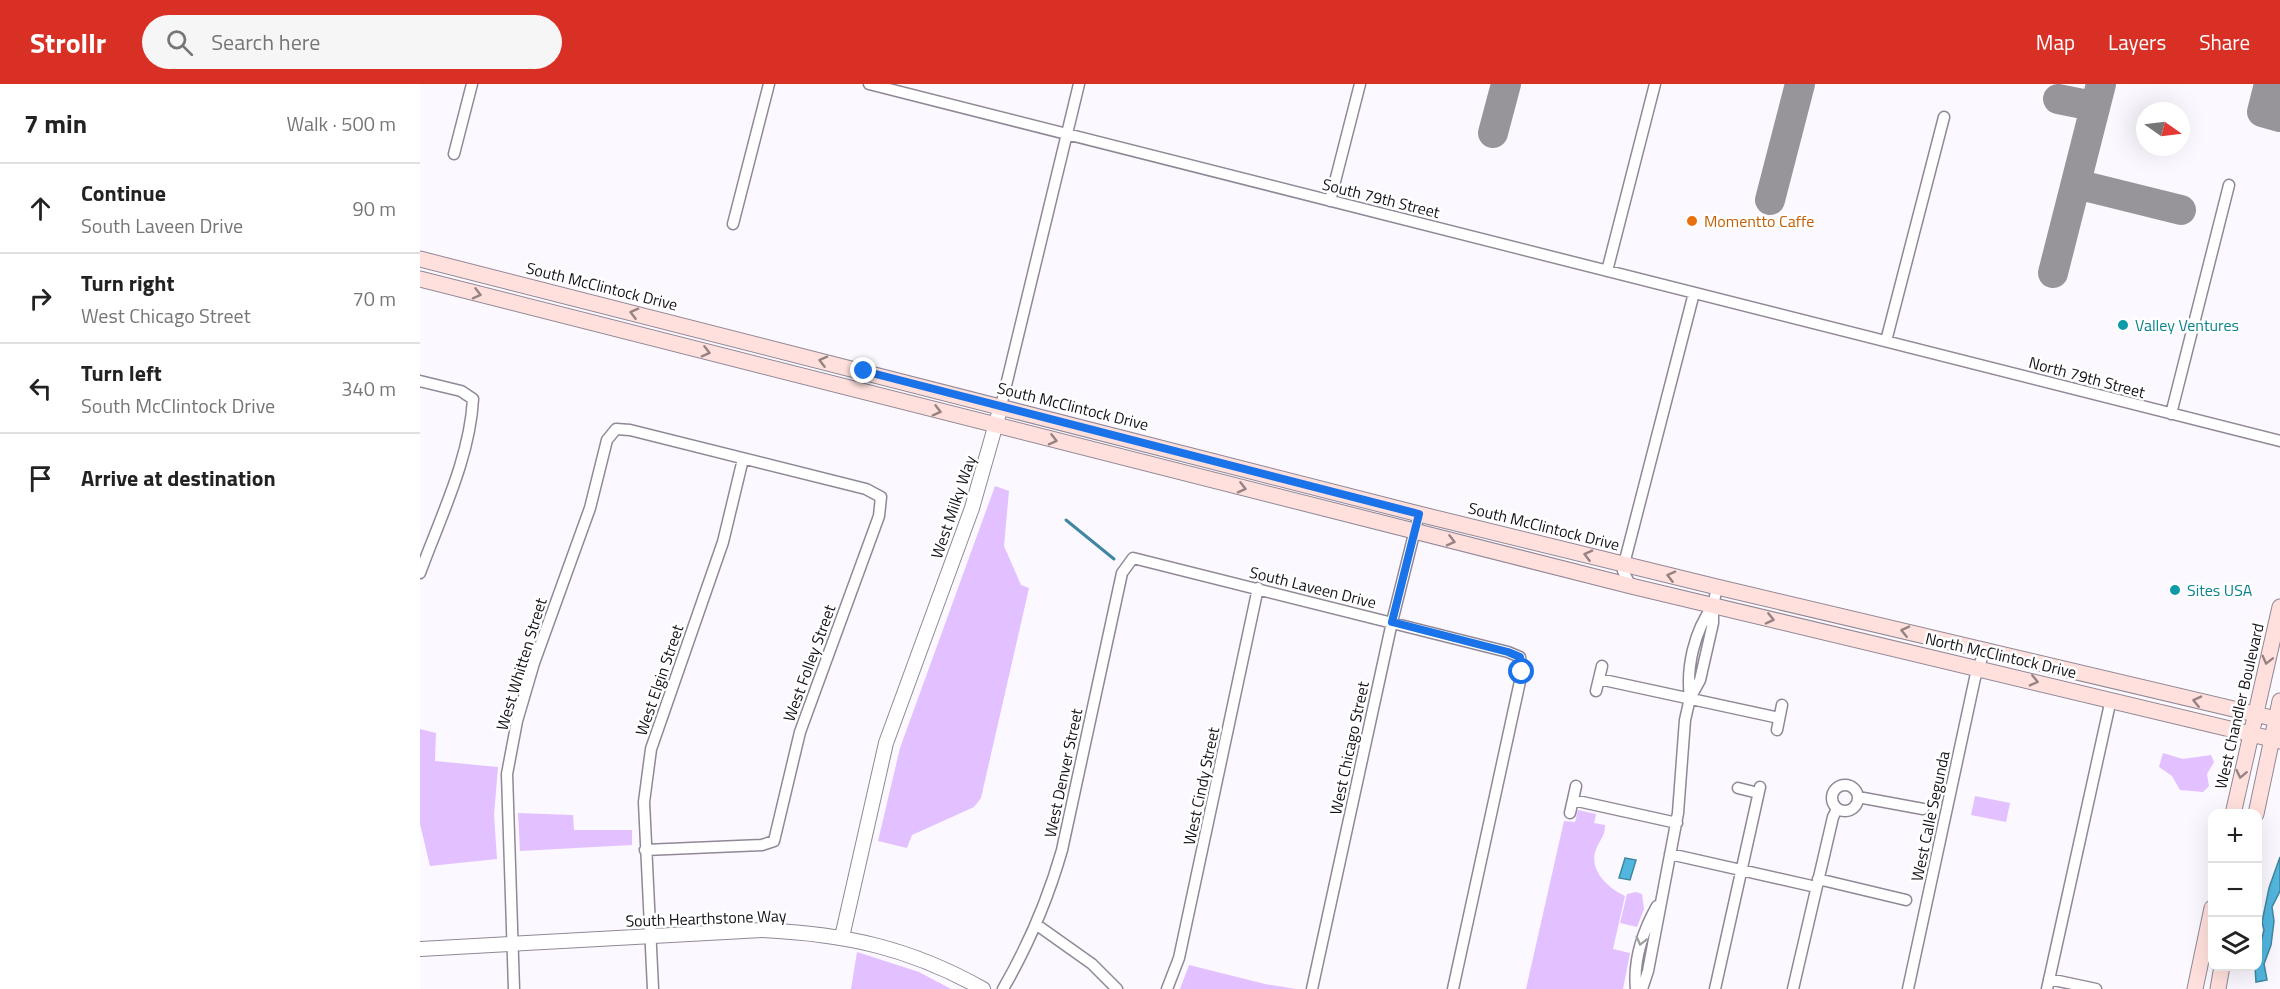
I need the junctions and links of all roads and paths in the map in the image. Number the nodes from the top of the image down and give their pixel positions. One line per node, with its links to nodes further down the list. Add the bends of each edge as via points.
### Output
1 (472, 84): 9 (street)
2 (769, 84): 12 (street)
3 (869, 84): 8 (street, South 79th Street)
4 (1079, 84): 8 (street, West Milky Way)
5 (1360, 84): 11 (street)
6 (1655, 84): 14 (street)
7 (1944, 117): 17 (street)
8 (1067, 134): 11 (street, South 79th Street); 19 (street, West Milky Way)
9 (454, 154)
10 (2229, 185): 20 (street)
11 (1330, 201): 14 (street, South 79th Street)
12 (733, 224)
13 (420, 259): 19 (main road, South McClintock Drive, one-way to 13)
14 (1607, 271): 16 (street, South 79th Street)
15 (420, 279): 21 (main road, one-way to 21)
16 (1694, 293): 17 (street, South 79th Street); 27 (street)
17 (1886, 341): 20 (street, North 79th Street)
18 (420, 381): 28 (street, via 461,391 473,399 472,418 457,469)
19 (1001, 406): 21 (street, West Milky Way); 24 (main road, South McClintock Drive)
20 (2171, 414): 22 (street, North 79th Street)
21 (996, 426): 25 (main road, one-way to 25); 71 (street, West Milky Way, via 972,508 886,743)
22 (2280, 441)
23 (743, 459): 62 (street, West Elgin Street, via 723,542 651,749 644,802); 62 (street, West Folley Street, via 866,489 881,497 879,516 800,732 774,841 762,845); 72 (street, West Whitten Street, via 630,430 616,429 607,440 590,508 534,663 507,774)
24 (1419, 514): 25 (street, West Chicago Street); 27 (main road, South McClintock Drive, one-way to 24)
25 (1414, 532): 29 (main road, one-way to 29); 34 (street, West Chicago Street)
26 (1133, 558): 31 (street, South Laveen Drive); 69 (street, West Denver Street, via 1122,573 1062,850)
27 (1624, 564): 29 (street, via 1623,571); 30 (main road, South McClintock Drive, one-way to 27)
28 (420, 573)
29 (1631, 586): 32 (main road)
30 (1717, 587): 32 (street); 35 (main road, North McClintock Drive, one-way to 30)
31 (1258, 588): 34 (street, South Laveen Drive); 81 (street, West Cindy Street, via 1179,958)
32 (1713, 606): 37 (street, via 1702,621); 38 (main road, North McClintock Drive, one-way to 38); 39 (street)
33 (2280, 607): 46 (main road, West Chandler Boulevard, one-way to 46)
34 (1392, 622): 82 (street, West Chicago Street); 83 (street, South Laveen Drive, via 1520,657 1522,672)
35 (1985, 649): 38 (street, West Calle Segunda); 46 (main road, North McClintock Drive, one-way to 35)
36 (1602, 666): 40 (street)
37 (1690, 666): 39 (street); 42 (street)
38 (1978, 668): 43 (main road, North McClintock Drive, one-way to 43); 88 (street, West Calle Segunda)
39 (1703, 669): 42 (street)
40 (1599, 679): 41 (street); 42 (street)
41 (1596, 692)
42 (1690, 698): 47 (street); 61 (street, via 1682,743)
43 (2110, 699): 50 (main road, North McClintock Drive); 75 (street)
44 (2280, 701): 48 (main road)
45 (1782, 705): 47 (street)
46 (2254, 714): 48 (main road, North McClintock Drive); 50 (main road, West Chandler Boulevard)
47 (1779, 718): 49 (street)
48 (2278, 720): 51 (main road)
49 (1777, 730)
50 (2250, 734): 51 (main road, North McClintock Drive); 58 (main road, West Chandler Boulevard, one-way to 58)
51 (2276, 740): 59 (main road)
52 (1576, 786): 55 (street)
53 (1738, 788): 64 (street, via 1759,790)
54 (1858, 797): 56 (street, via 1853,809); 56 (street, via 1851,787 1839,787 1832,797); 57 (street)
55 (1573, 800): 60 (street); 61 (street)
56 (1837, 809): 65 (street)
57 (1923, 809)
58 (2234, 809)
59 (2257, 809)
60 (1570, 813)
61 (1677, 823): 63 (street)
62 (645, 850): 70 (street, West Elgin Street)
63 (1670, 854): 64 (street); 66 (street)
64 (1741, 870): 65 (street); 86 (street)
65 (1817, 883): 67 (street); 87 (street)
66 (1661, 897): 84 (street, one-way to 84, via 1642,935); 85 (street)
67 (1906, 900)
68 (2210, 917): 90 (main road)
69 (1037, 925): 79 (street, West Denver Street); 80 (street, via 1092,964)
70 (650, 936): 71 (street, South Hearthstone Way, via 762,930); 72 (street, South Hearthstone Way); 77 (street, West Elgin Street)
71 (842, 937): 78 (street, South Hearthstone Way, via 879,944 930,962)
72 (513, 942): 73 (street, South Hearthstone Way); 76 (street, West Whitten Street)
73 (420, 949)
74 (2221, 971): 91 (main road)
75 (2048, 984): 89 (street)
76 (514, 989)
77 (653, 989)
78 (983, 989)
79 (1004, 989)
80 (1117, 989)
81 (1167, 989)
82 (1312, 989)
83 (1453, 989)
84 (1636, 989)
85 (1642, 989)
86 (1715, 989)
87 (1793, 989)
88 (1908, 989)
89 (2097, 989)
90 (2195, 989)
91 (2218, 989)

